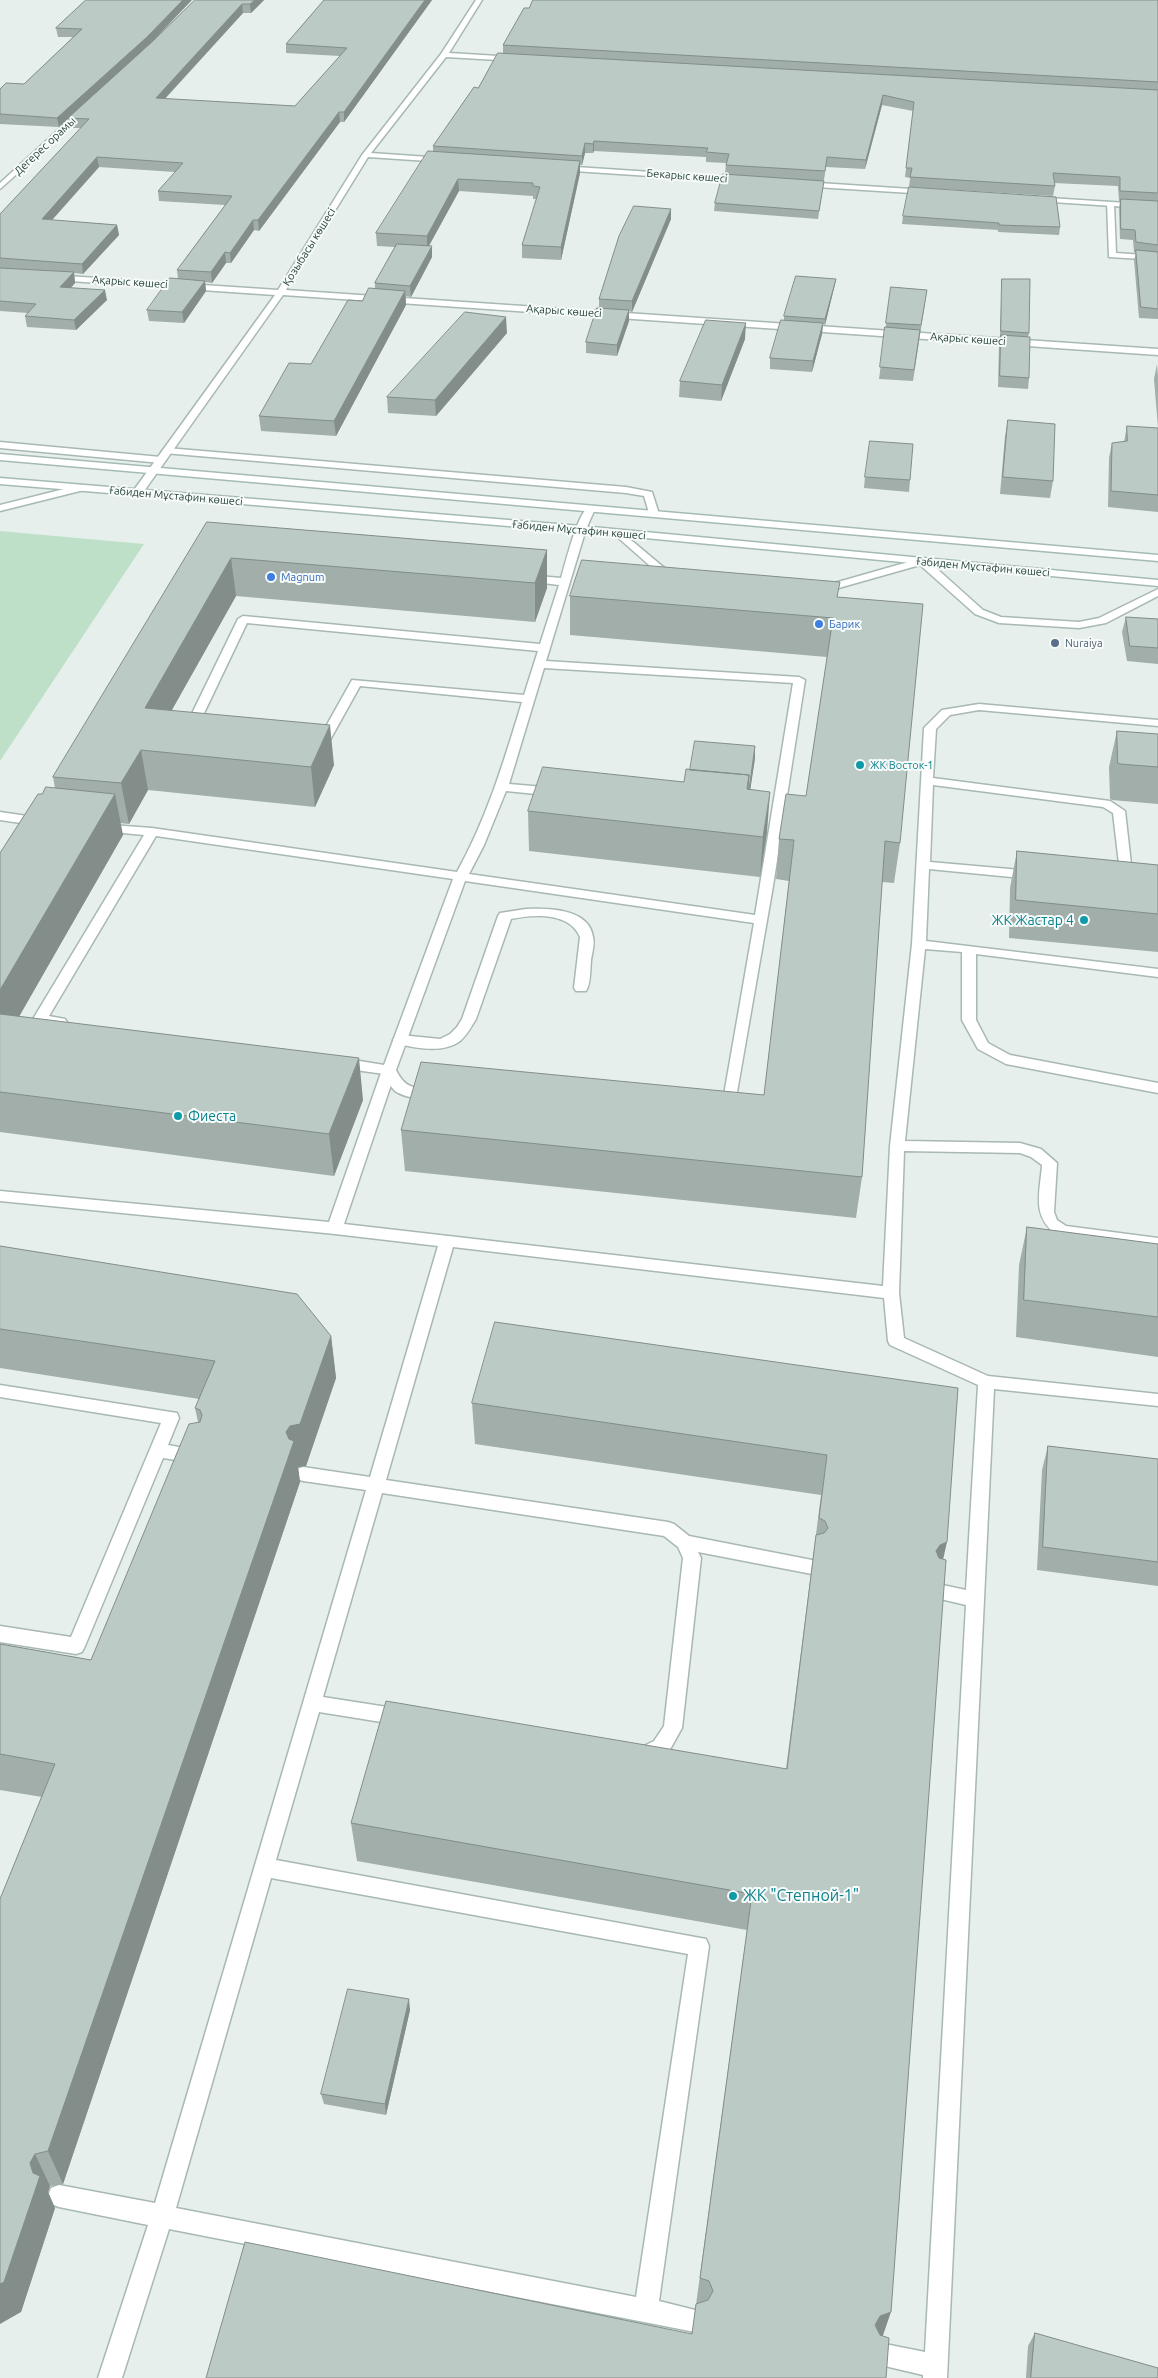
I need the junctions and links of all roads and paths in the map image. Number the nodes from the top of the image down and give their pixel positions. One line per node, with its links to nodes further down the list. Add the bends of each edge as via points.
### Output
1 (479, 0): 2 (street, Қозыбасы көшесі)
2 (444, 55): 3 (street); 5 (street, Қозыбасы көшесі)
3 (523, 59)
4 (86, 108): 10 (street, Дегерес орамы)
5 (366, 155): 6 (street); 17 (street, Қозыбасы көшесі)
6 (455, 161)
7 (555, 168): 8 (street, Бекарыс көшесі)
8 (753, 181)
9 (793, 183): 11 (street)
10 (0, 187)
11 (932, 192)
12 (1031, 199): 13 (street)
13 (1110, 204): 14 (street); 15 (street, via 1112,255)
14 (1158, 207)
15 (1158, 258)
16 (48, 276): 17 (street, Ақарыс көшесі)
17 (280, 292): 18 (street, Ақарыс көшесі); 20 (street, Қозыбасы көшесі)
18 (1158, 352)
19 (0, 446): 22 (street)
20 (167, 451): 22 (street, Қозыбасы көшесі); 29 (street, via 626,490 648,494)
21 (0, 457): 23 (street, Ғабиден Мұстафин көшесі)
22 (161, 460): 23 (street, Қозыбасы көшесі)
23 (154, 471): 26 (street, Қозыбасы көшесі); 28 (street, Ғабиден Мұстафин көшесі)
24 (0, 481): 25 (street, Ғабиден Мұстафин көшесі)
25 (80, 488): 26 (street, Ғабиден Мұстафин көшесі); 27 (street)
26 (138, 492): 30 (street, Ғабиден Мұстафин көшесі)
27 (0, 508)
28 (590, 509): 29 (street, Ғабиден Мұстафин көшесі); 30 (street)
29 (654, 514): 32 (street, Ғабиден Мұстафин көшесі)
30 (581, 529): 31 (street, Ғабиден Мұстафин көшесі); 35 (street)
31 (619, 533): 33 (street, Ғабиден Мұстафин көшесі); 37 (street, via 666,577)
32 (1158, 558)
33 (922, 561): 36 (street, Ғабиден Мұстафин көшесі); 38 (street); 39 (street, via 979,612 999,620 1079,625 1102,621)
34 (516, 578): 35 (street)
35 (565, 582): 40 (street)
36 (1158, 583)
37 (684, 584)
38 (810, 592)
39 (1158, 592)
40 (545, 648): 41 (street); 44 (street, via 243,619 186,738)
41 (540, 664): 42 (street); 57 (street, via 799,680 773,812)
42 (530, 699): 45 (street, via 356,682 317,752); 47 (street)
43 (1158, 723): 46 (street, via 979,707 946,712 930,728)
44 (196, 739)
45 (308, 751)
46 (928, 781): 53 (street); 56 (street, via 1093,802 1119,810 1126,872 1120,879)
47 (502, 787): 48 (street); 55 (street)
48 (571, 793)
49 (0, 816): 50 (street)
50 (56, 823)
51 (85, 826): 52 (street)
52 (152, 832): 55 (street); 62 (street, via 40,1020)
53 (924, 865): 54 (street); 58 (street)
54 (1041, 876)
55 (460, 878): 57 (street); 63 (street)
56 (1109, 882)
57 (761, 920): 68 (street, via 726,1122)
58 (919, 944): 59 (street); 69 (street)
59 (969, 949): 60 (street); 66 (street, via 969,1020 983,1046 1006,1059)
60 (1158, 973)
61 (581, 988): 63 (street, via 587,937 580,923 543,911 523,911 505,916 461,1034 441,1044)
62 (69, 1024)
63 (400, 1040): 65 (street)
64 (331, 1061): 65 (street)
65 (389, 1070): 67 (street, via 395,1085 405,1092); 71 (street)
66 (1158, 1088)
67 (444, 1096)
68 (717, 1121)
69 (897, 1146): 73 (street, via 1020,1148 1036,1153 1050,1163 1046,1212 1051,1222 1062,1231); 74 (street)
70 (0, 1196): 71 (street)
71 (336, 1228): 72 (street)
72 (447, 1242): 74 (street); 81 (street)
73 (1158, 1244)
74 (891, 1293): 75 (street, via 896,1341)
75 (986, 1382): 77 (street); 85 (street)
76 (0, 1392): 78 (street, via 171,1418)
77 (1158, 1400)
78 (158, 1450): 79 (street); 86 (street, via 76,1646)
79 (201, 1457)
80 (303, 1474): 81 (street)
81 (376, 1486): 82 (street, via 668,1529); 87 (street)
82 (684, 1542): 83 (street); 89 (street, via 692,1558 673,1728 661,1747 643,1756)
83 (812, 1567)
84 (938, 1592): 85 (street)
85 (975, 1599): 96 (street)
86 (0, 1634)
87 (312, 1703): 88 (street); 90 (street)
88 (419, 1720)
89 (624, 1753)
90 (264, 1867): 92 (street); 93 (street, via 699,1946)
91 (59, 2196): 92 (street)
92 (162, 2216): 93 (street); 97 (street)
93 (646, 2310): 94 (street)
94 (695, 2320)
95 (880, 2355): 96 (street)
96 (935, 2372)
97 (110, 2378)

